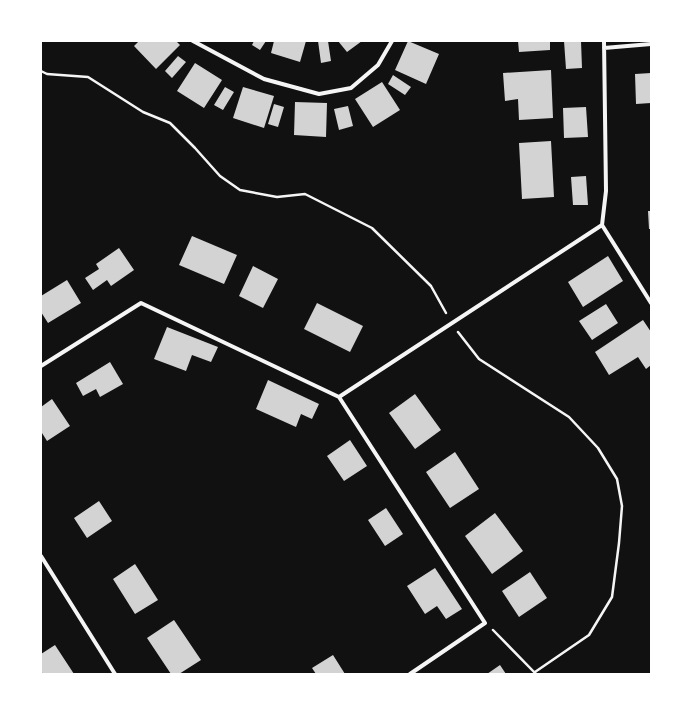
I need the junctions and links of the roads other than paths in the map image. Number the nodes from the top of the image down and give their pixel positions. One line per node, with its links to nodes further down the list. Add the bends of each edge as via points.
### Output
1 (193, 41): 2 (street, via 264,79 319,94 351,88 378,65)
2 (392, 41)
3 (604, 41): 5 (street)
4 (651, 44): 5 (street)
5 (604, 48): 6 (street, via 606,191)
6 (602, 224): 7 (street); 9 (street)
7 (651, 303)
8 (41, 366): 9 (street, via 141,303)
9 (339, 397): 12 (street, via 485,623)
10 (41, 556): 11 (street)
11 (115, 674)
12 (410, 674)

